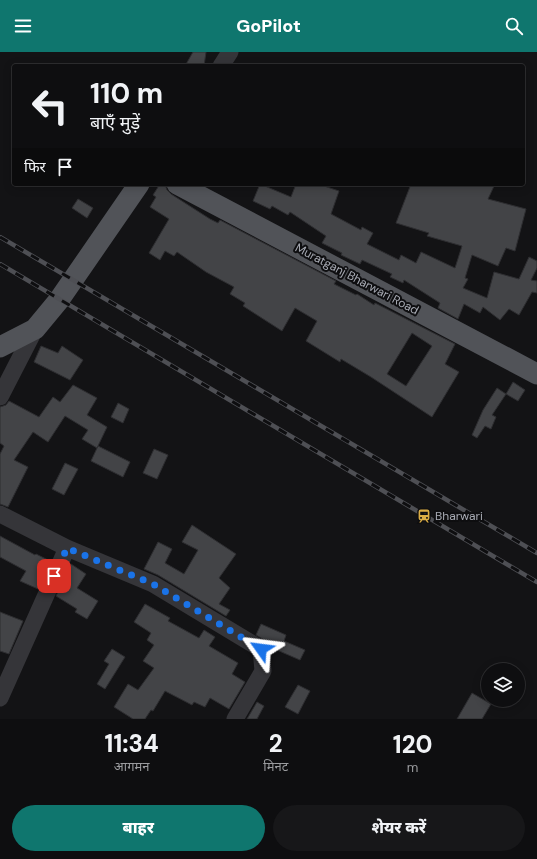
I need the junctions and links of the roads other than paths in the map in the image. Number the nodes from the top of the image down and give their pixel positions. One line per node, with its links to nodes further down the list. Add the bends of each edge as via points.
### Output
1 (230, 52): 2 (street)
2 (222, 64)
3 (138, 186): 5 (main road)
4 (182, 186): 7 (main road, Muratganj Bharwari Road)
5 (35, 329): 6 (main road); 8 (street)
6 (0, 346)
7 (537, 374)
8 (0, 397)
9 (0, 514): 10 (street)
10 (67, 548): 11 (street); 12 (street, via 153,584 261,649 263,671)
11 (0, 698)
12 (235, 719)

